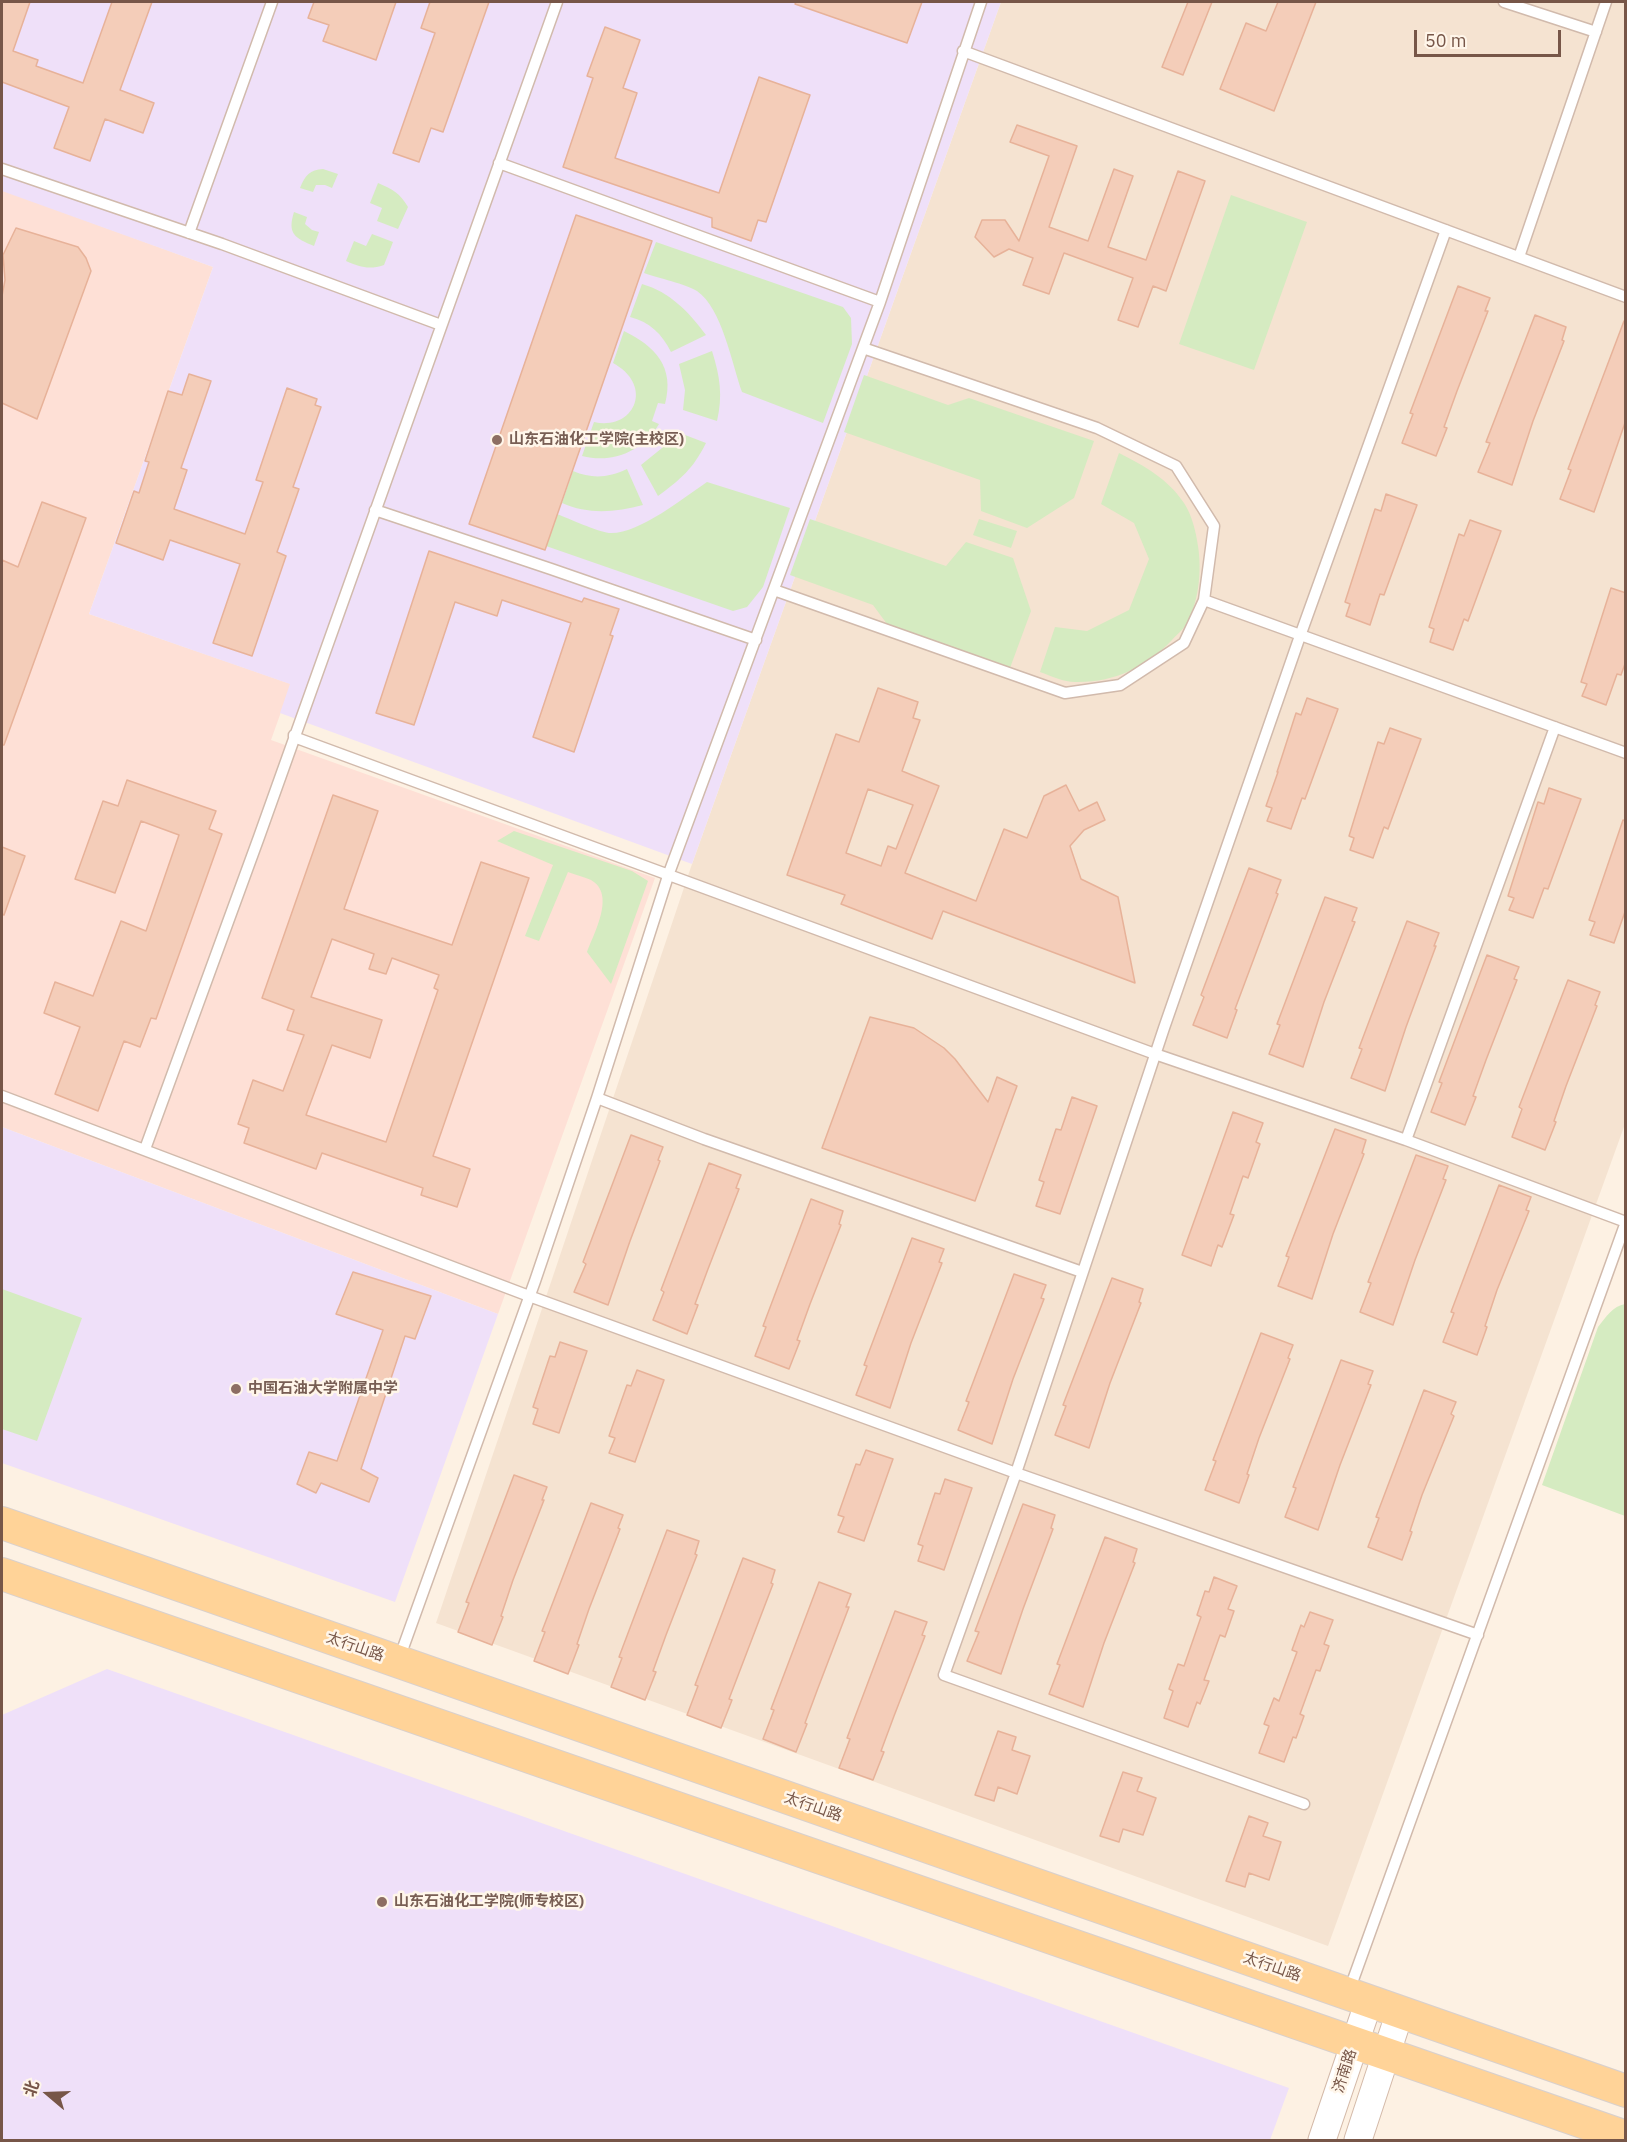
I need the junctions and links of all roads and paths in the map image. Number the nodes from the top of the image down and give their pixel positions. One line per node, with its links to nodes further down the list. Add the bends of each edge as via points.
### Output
1 (272, 2): 11 (lane)
2 (557, 2): 8 (lane)
3 (981, 2): 7 (lane)
4 (1504, 2): 6 (lane)
5 (1606, 2): 6 (lane)
6 (1596, 32): 12 (lane)
7 (963, 51): 10 (lane); 14 (lane)
8 (499, 163): 14 (lane); 15 (lane)
9 (2, 169): 11 (lane)
10 (1446, 230): 12 (lane); 20 (lane)
11 (189, 233): 15 (lane)
12 (1519, 257): 13 (lane)
13 (1626, 297)
14 (880, 302): 16 (lane)
15 (441, 325): 17 (lane)
16 (863, 348): 18 (lane); 19 (lane, via 1097,428 1176,466 1214,526)
17 (375, 510): 21 (lane); 23 (lane)
18 (774, 590): 19 (lane, via 1065,693 1119,685 1184,643); 21 (lane)
19 (1204, 600): 20 (lane)
20 (1300, 636): 22 (lane); 26 (lane)
21 (756, 640): 25 (lane)
22 (1555, 727): 24 (lane); 29 (lane)
23 (294, 736): 25 (lane); 30 (lane)
24 (1626, 753)
25 (669, 873): 26 (lane); 28 (lane)
26 (1155, 1054): 29 (lane); 32 (lane)
27 (2, 1096): 30 (lane)
28 (597, 1098): 32 (lane); 33 (lane)
29 (1406, 1140): 31 (lane)
30 (145, 1149): 33 (lane)
31 (1626, 1222): 37 (lane)
32 (1083, 1272): 34 (lane)
33 (530, 1296): 34 (lane); 38 (lane)
34 (1016, 1473): 37 (lane); 39 (lane, via 944,1675)
35 (3, 1529): 38 (main road, 太行山路)
36 (2, 1574): 42 (main road)
37 (1478, 1635): 40 (lane)
38 (398, 1662): 40 (main road, 太行山路)
39 (1304, 1804)
40 (1358, 1997): 41 (main road, 太行山路); 42 (main road, 济南路)
41 (1400, 2012): 43 (main road); 44 (main road, 太行山路)
42 (1354, 2043): 43 (main road); 46 (main road, 济南路)
43 (1386, 2054): 45 (main road); 47 (main road)
44 (1626, 2091)
45 (1626, 2137)
46 (1322, 2140)
47 (1358, 2140)

